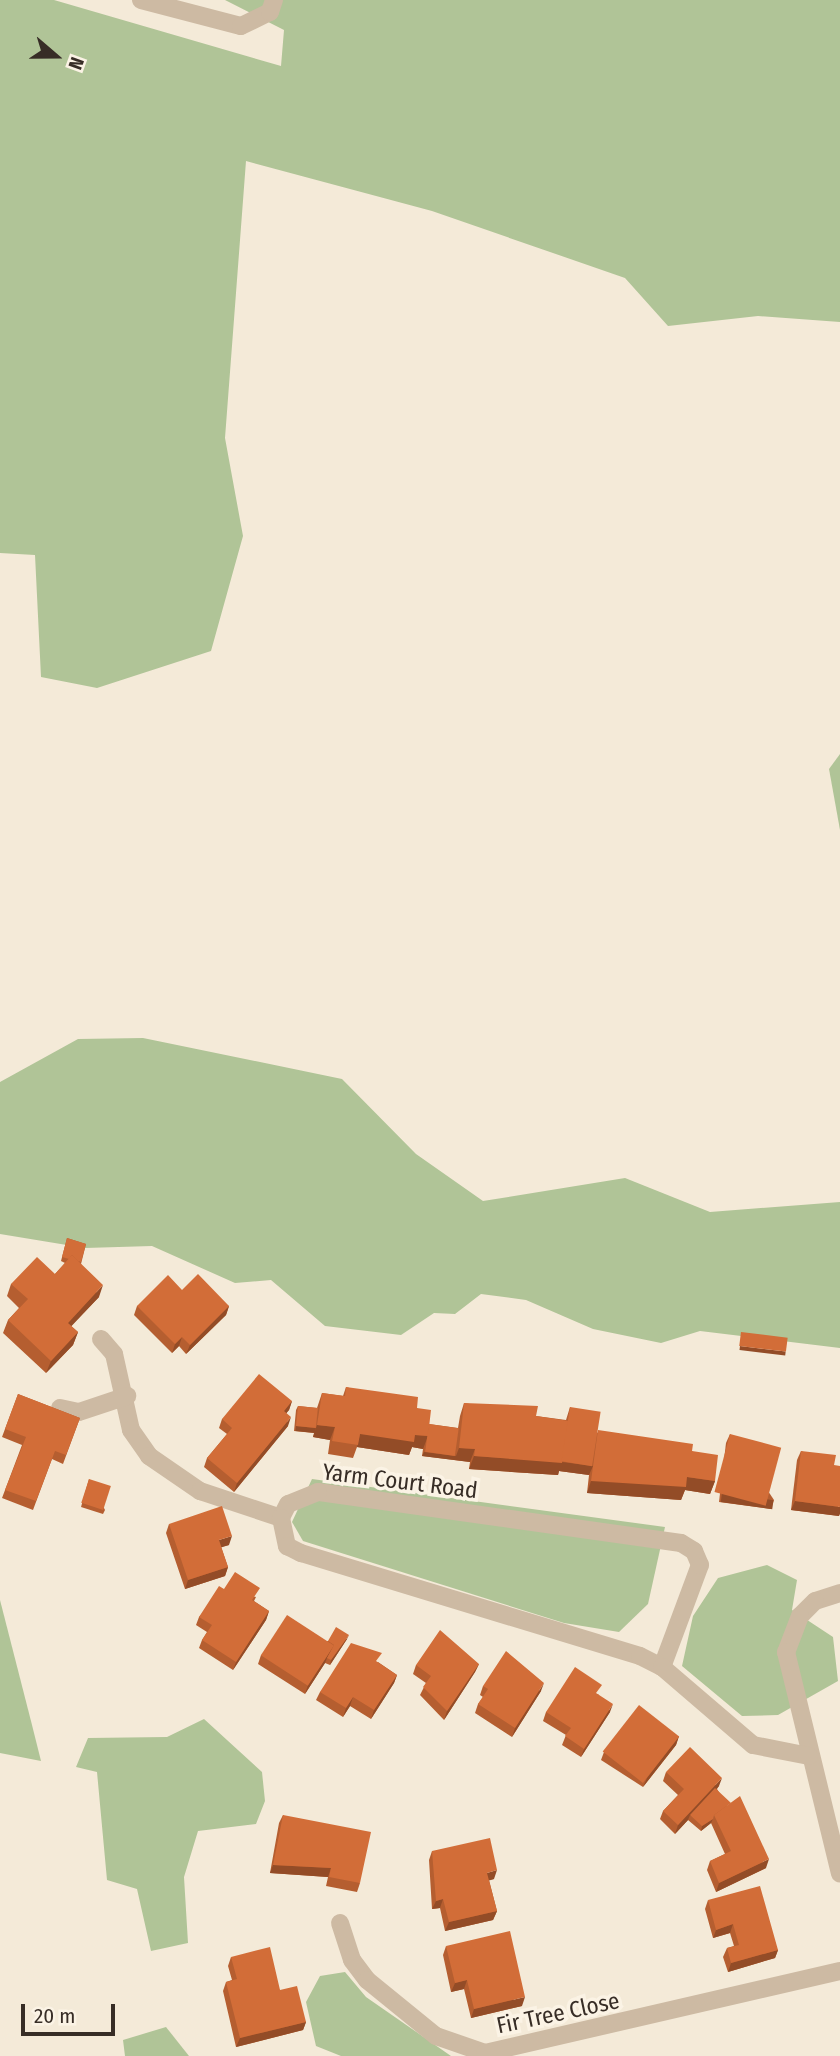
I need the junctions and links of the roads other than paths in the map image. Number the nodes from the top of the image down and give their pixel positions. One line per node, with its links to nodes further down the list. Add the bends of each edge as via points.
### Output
1 (141, 0): 2 (street, via 241,26 270,12)
2 (274, 0)
3 (101, 1339): 4 (street, via 114,1354)
4 (127, 1396): 5 (street, via 79,1412); 6 (street, via 131,1430 170,1476)
5 (60, 1408)
6 (281, 1518): 8 (street, via 283,1539 301,1553); 8 (street, Yarm Court Road, via 288,1504 318,1492 681,1542 694,1550 700,1565)
7 (840, 1593): 9 (street, via 815,1601 800,1616 786,1652)
8 (662, 1667): 9 (street, via 727,1729 753,1745)
9 (808, 1756): 10 (street)
10 (840, 1873)
11 (340, 1923): 12 (street, Fir Tree Close, via 352,1960 367,1980 436,2036 485,2053)
12 (840, 1971)

